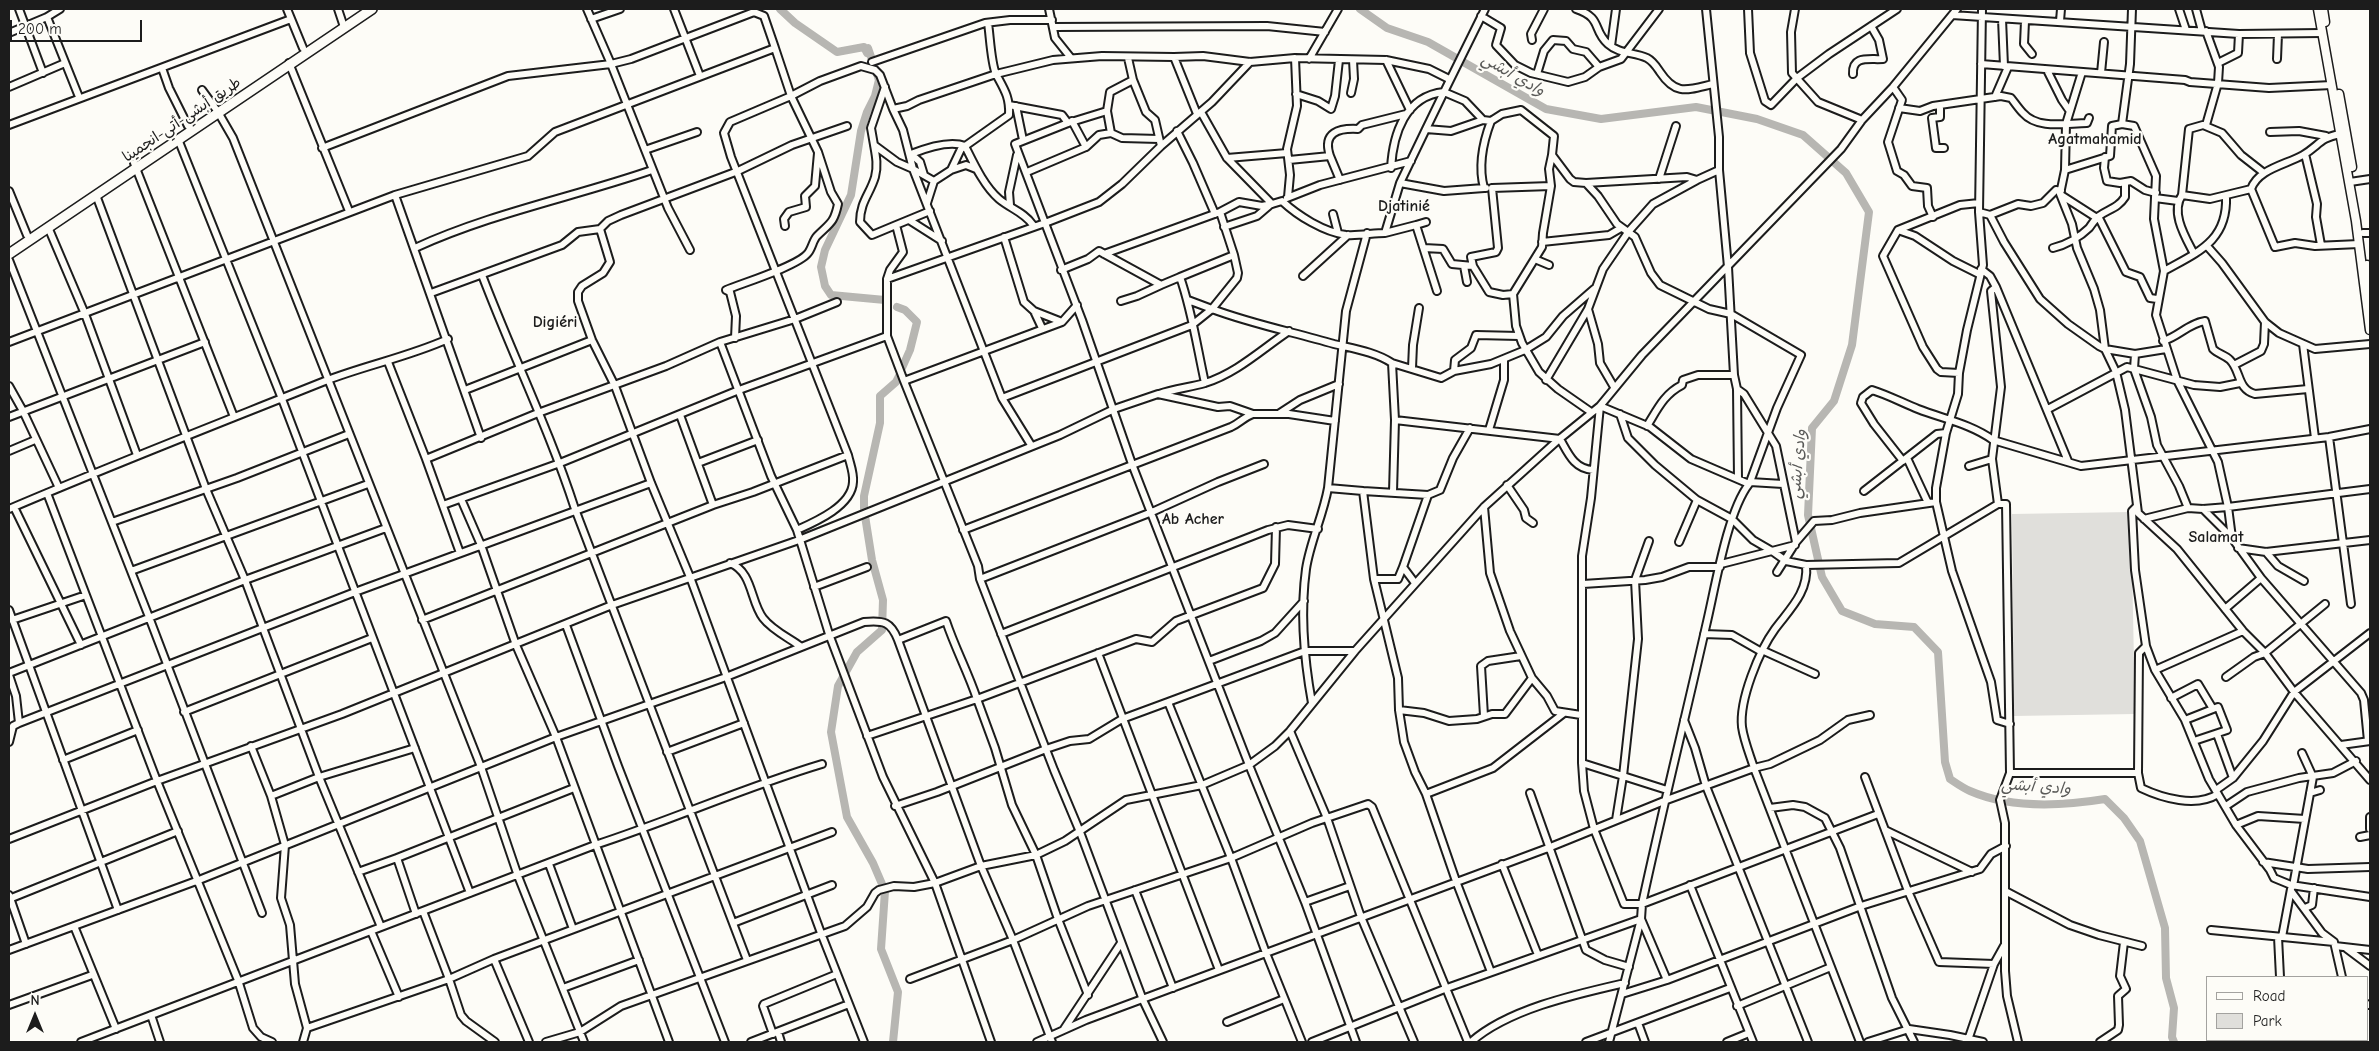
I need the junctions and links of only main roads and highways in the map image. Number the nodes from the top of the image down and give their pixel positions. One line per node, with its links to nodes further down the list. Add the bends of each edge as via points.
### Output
1 (362, 9): 5 (highway)
2 (372, 9): 5 (highway, طريق أبشي-أتي-انجمينا)
3 (2318, 9): 9 (main road, via 2340,134)
4 (2323, 9): 9 (main road)
5 (343, 25): 6 (highway, طريق أبشي-أتي-انجمينا); 6 (highway, via 303,48)
6 (258, 82): 7 (highway)
7 (217, 110): 8 (highway, طريق أبشي-أتي-انجمينا); 8 (highway, via 188,126)
8 (135, 165): 11 (highway); 12 (highway, طريق أبشي-أتي-انجمينا, via 96,196)
9 (2352, 182): 10 (main road); 14 (main road)
10 (2367, 233): 13 (main road)
11 (9, 248)
12 (9, 254)
13 (2370, 287)
14 (2370, 330)

